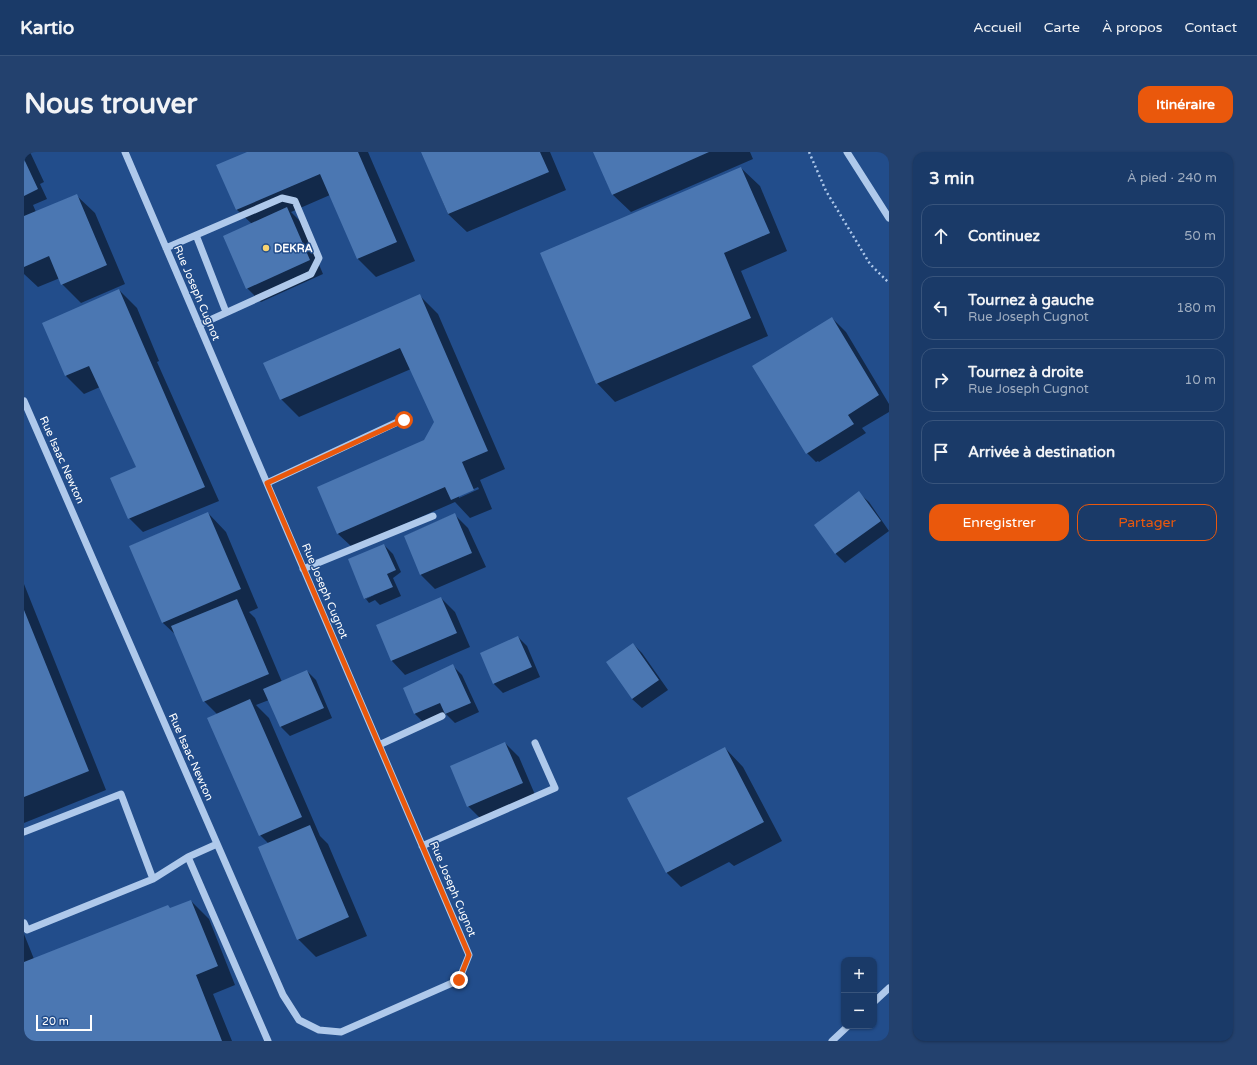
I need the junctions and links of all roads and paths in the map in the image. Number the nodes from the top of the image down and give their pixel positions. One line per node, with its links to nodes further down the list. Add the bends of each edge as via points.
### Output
1 (125, 152): 6 (street, Rue Joseph Cugnot)
2 (809, 152): 7 (path, via 826,191 870,264)
3 (847, 152): 4 (street)
4 (889, 218)
5 (196, 235): 6 (street); 8 (street); 8 (street, via 282,198 295,200 319,258 311,274)
6 (166, 248): 9 (street, Rue Joseph Cugnot)
7 (889, 282)
8 (226, 312): 9 (street)
9 (199, 325): 12 (street, Rue Joseph Cugnot)
10 (24, 401): 19 (street, Rue Isaac Newton)
11 (404, 420): 12 (street)
12 (267, 483): 14 (street, Rue Joseph Cugnot)
13 (433, 516): 14 (street)
14 (304, 569): 17 (street, Rue Joseph Cugnot)
15 (442, 716): 17 (street)
16 (535, 743): 20 (street, via 555,788)
17 (379, 745): 20 (street, Rue Joseph Cugnot)
18 (24, 832): 22 (street, via 121,794)
19 (217, 844): 21 (street); 26 (street, Rue Isaac Newton, via 283,995 299,1020 318,1030 342,1032)
20 (422, 846): 26 (street, Rue Joseph Cugnot, via 469,955 459,980)
21 (188, 856): 22 (street); 28 (street)
22 (153, 879): 23 (street, via 27,930)
23 (24, 923)
24 (889, 988): 25 (street)
25 (877, 999)
26 (400, 1006)
27 (845, 1029): 29 (street)
28 (268, 1041)
29 (832, 1041)

